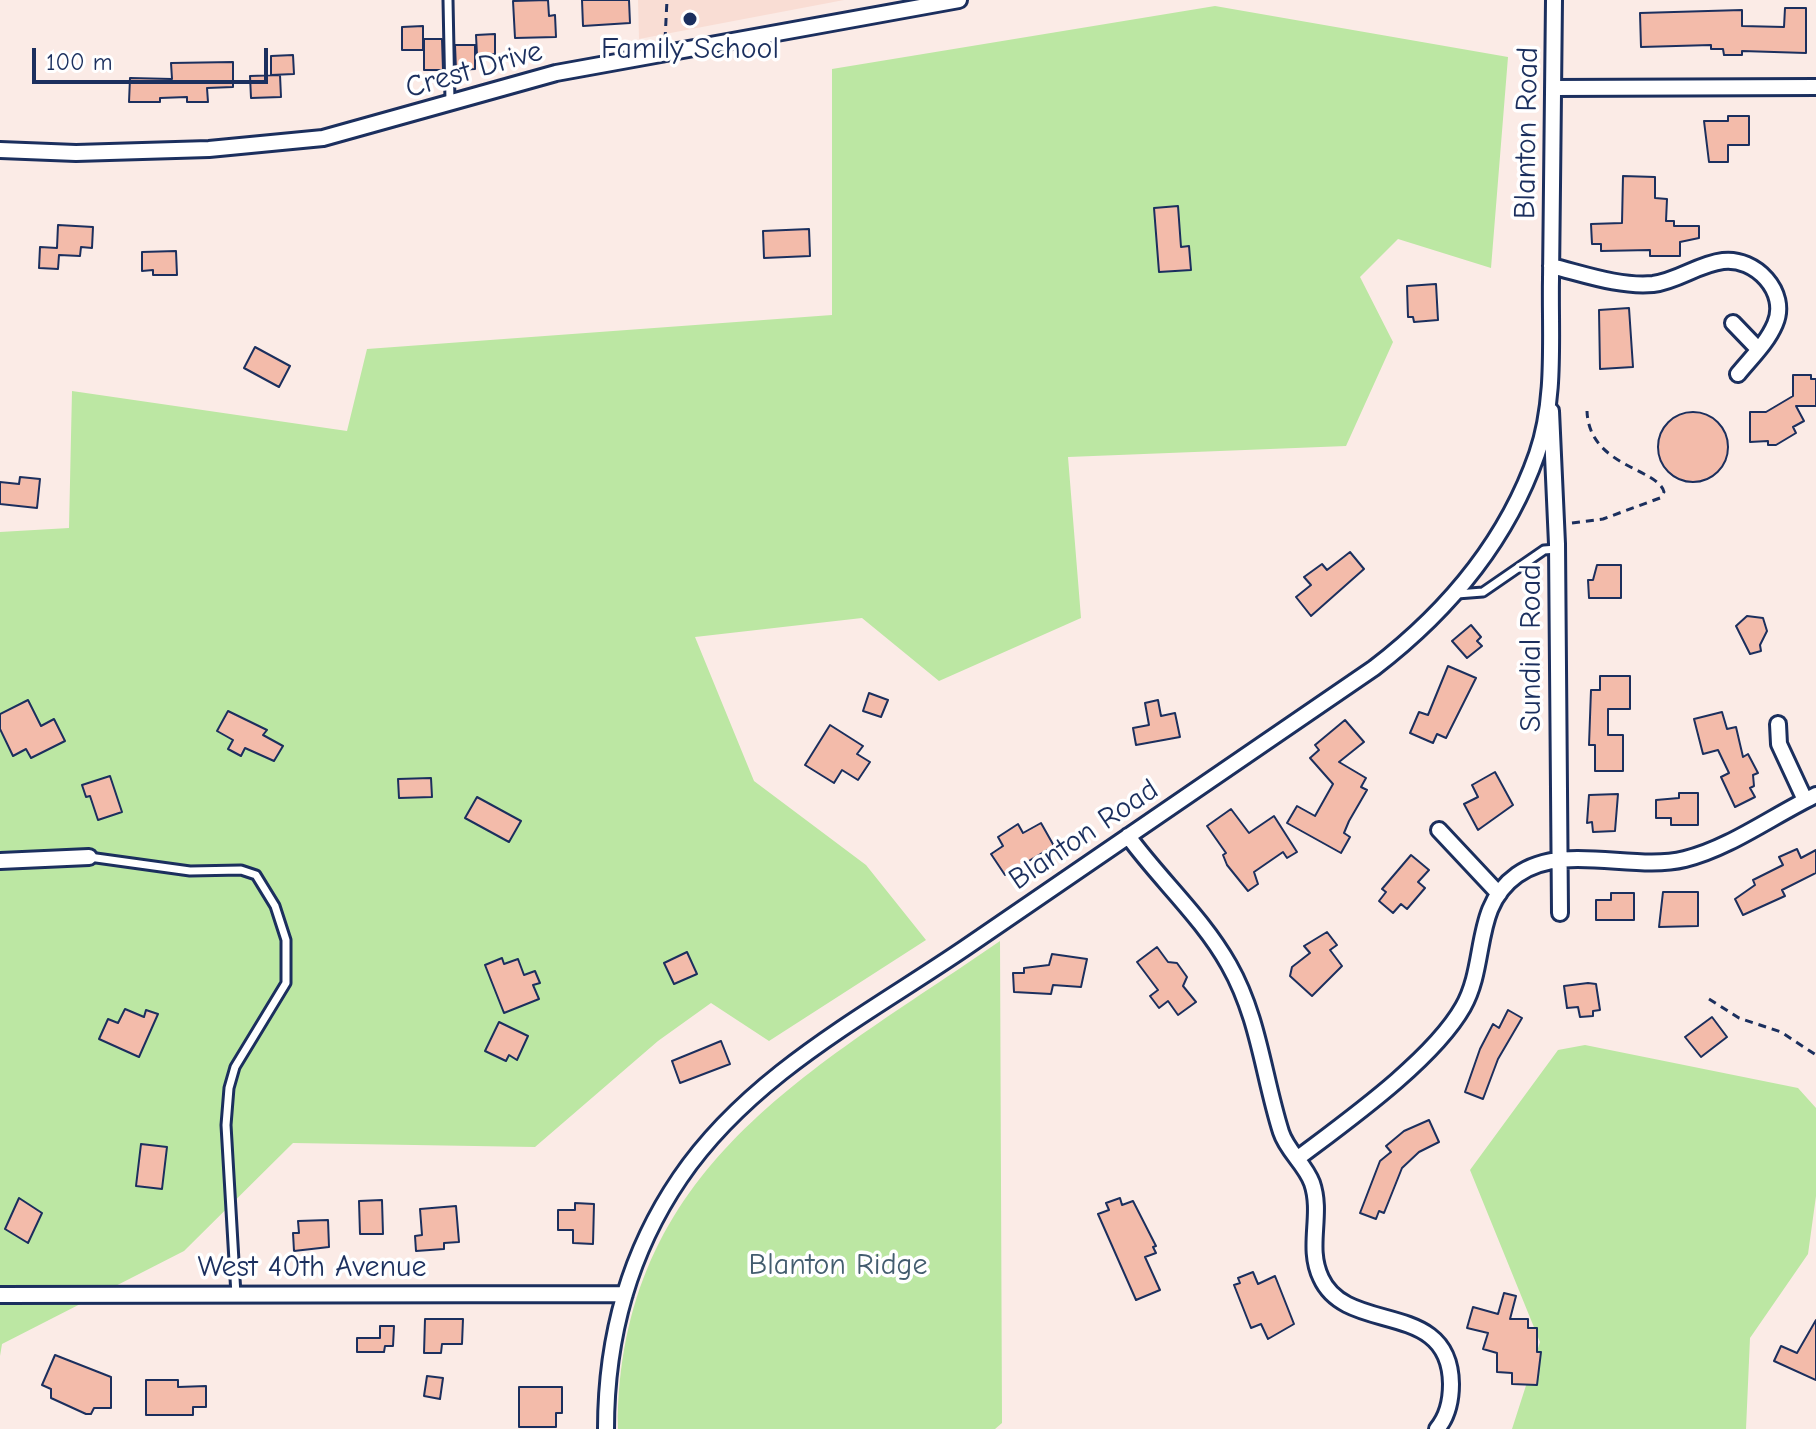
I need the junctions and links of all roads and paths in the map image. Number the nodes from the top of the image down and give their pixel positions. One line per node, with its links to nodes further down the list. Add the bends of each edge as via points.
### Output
1 (448, 0): 8 (lane)
2 (667, 0): 5 (path)
3 (959, 0): 5 (street, Crest Drive)
4 (1554, 0): 7 (street, Blanton Road)
5 (664, 55): 8 (street, Crest Drive, via 556,73)
6 (1816, 87): 7 (street)
7 (1553, 88): 10 (street, Blanton Road)
8 (450, 104): 9 (street, Crest Drive, via 323,138 279,144 132,152)
9 (0, 150)
10 (1551, 266): 12 (street, via 1638,284 1673,280 1715,262 1749,266 1768,280 1777,302 1773,328); 14 (street, Blanton Road)
11 (1733, 323): 12 (street)
12 (1758, 349): 13 (street)
13 (1738, 374)
14 (1550, 383): 16 (street, Sundial Road); 18 (street, Blanton Road, via 1537,453 1526,479 1510,514)
15 (1587, 411): 16 (path, via 1589,428 1604,449 1660,483 1664,492 1612,516)
16 (1556, 525): 17 (street, Sundial Road)
17 (1557, 549): 18 (lane, via 1540,552 1483,592); 25 (street, Sundial Road)
18 (1457, 594): 22 (street, Blanton Road, via 1374,668)
19 (1778, 724): 20 (street, via 1779,744)
20 (1810, 797): 25 (street, via 1685,859)
21 (1439, 830): 26 (street)
22 (1128, 836): 30 (street, via 1229,965 1261,1044 1282,1137); 31 (street, Blanton Road, via 861,1013 752,1099 680,1177 648,1234)
23 (89, 857): 24 (street); 33 (lane, via 190,871 241,870 256,875 275,906 286,940 286,983 235,1067 229,1088 226,1125)
24 (0, 861)
25 (1559, 861): 26 (street, via 1520,873); 27 (street, Sundial Road)
26 (1499, 894): 30 (street, via 1486,915 1477,968 1462,1008 1405,1072)
27 (1560, 913)
28 (1709, 999): 29 (path, via 1739,1018 1781,1032)
29 (1816, 1055)
30 (1298, 1158): 35 (street, via 1317,1198 1313,1249 1322,1281 1348,1305 1422,1329 1440,1348 1450,1370 1451,1395)
31 (625, 1294): 33 (street, West 40th Avenue); 34 (street, Blanton Road, via 608,1371)
32 (0, 1295): 33 (street, West 40th Avenue)
33 (236, 1295)
34 (606, 1429)
35 (1437, 1429)

